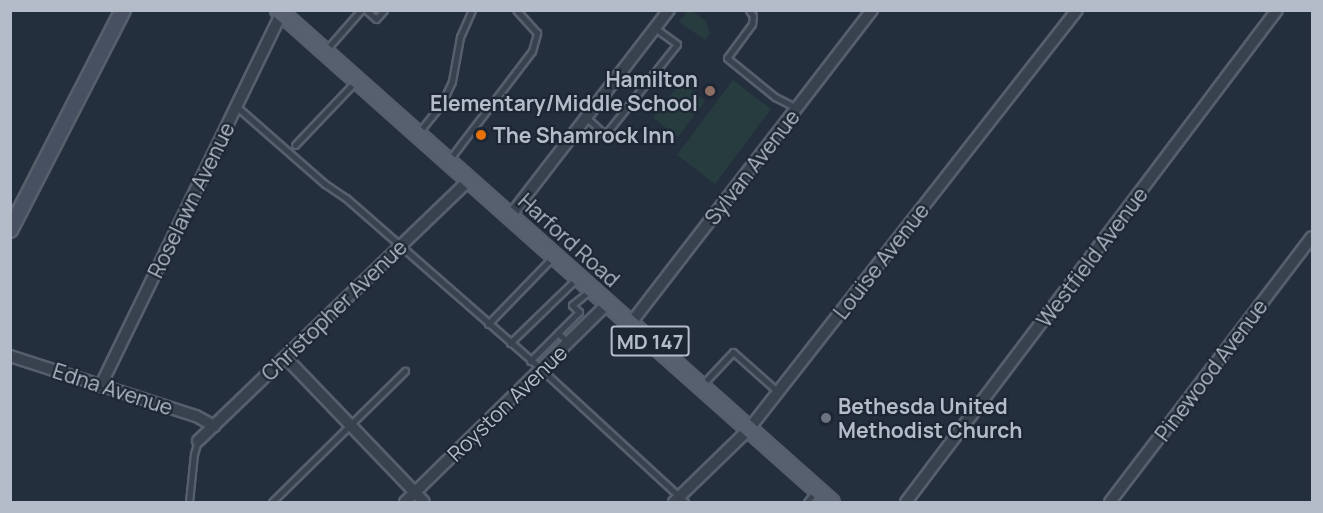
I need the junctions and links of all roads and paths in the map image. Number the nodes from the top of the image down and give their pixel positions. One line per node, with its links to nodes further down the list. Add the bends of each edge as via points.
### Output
1 (123, 10): 24 (street)
2 (361, 10): 14 (lane)
3 (366, 10): 4 (lane, via 376,19)
4 (384, 10)
5 (472, 10): 19 (lane, via 460,37 452,81 441,105)
6 (516, 10): 21 (lane, via 537,33 532,51)
7 (669, 10): 13 (street)
8 (749, 10): 17 (lane, via 752,24 727,58 775,97)
9 (872, 10): 17 (street, Sylvan Avenue)
10 (1077, 10): 43 (street, Louise Avenue)
11 (1277, 10): 57 (street, Westfield Avenue)
12 (280, 12): 14 (main road, Harford Road / MD 147); 16 (street, Roselawn Avenue)
13 (656, 28): 18 (street); 18 (lane, via 676,44 605,135)
14 (325, 51): 15 (main road, Harford Road / MD 147)
15 (357, 80): 19 (main road, Harford Road / MD 147); 20 (lane)
16 (237, 107): 26 (lane); 42 (street, Roselawn Avenue)
17 (797, 108): 31 (street, Sylvan Avenue)
18 (586, 117): 23 (street)
19 (418, 133): 21 (main road, Harford Road / MD 147)
20 (295, 145)
21 (449, 160): 22 (main road, Harford Road / MD 147)
22 (470, 179): 23 (main road, Harford Road / MD 147); 26 (street, Christopher Avenue)
23 (511, 215): 27 (main road, Harford Road / MD 147)
24 (10, 230)
25 (1312, 237): 58 (street, Pinewood Avenue)
26 (400, 246): 32 (lane); 37 (street, Christopher Avenue)
27 (555, 255): 28 (main road, Harford Road / MD 147); 32 (lane)
28 (579, 276): 29 (main road, Harford Road / MD 147); 35 (lane)
29 (592, 288): 30 (main road, Harford Road / MD 147); 33 (lane, via 572,305 579,312)
30 (608, 303): 31 (main road, Harford Road / MD 147); 34 (street, Royston Avenue)
31 (631, 323): 41 (main road, Harford Road / MD 147)
32 (488, 324): 35 (lane)
33 (558, 333): 34 (lane); 38 (lane)
34 (568, 343): 39 (street, Royston Avenue)
35 (510, 344): 38 (lane)
36 (10, 356): 42 (street, Edna Avenue)
37 (286, 358): 44 (street, Christopher Avenue); 45 (street)
38 (530, 361): 39 (lane)
39 (541, 369): 49 (street, Royston Avenue); 50 (lane)
40 (405, 371): 45 (lane)
41 (701, 386): 43 (lane, via 733,352); 46 (main road, Harford Road / MD 147)
42 (100, 387): 44 (street, Edna Avenue, via 196,416)
43 (778, 392): 46 (street, Louise Avenue)
44 (214, 426): 47 (street, Christopher Avenue)
45 (349, 426): 49 (street); 52 (lane)
46 (749, 429): 48 (main road, Harford Road / MD 147); 50 (street, Louise Avenue)
47 (198, 441): 51 (lane)
48 (817, 490): 55 (lane); 56 (main road, Harford Road / MD 147)
49 (414, 493): 53 (street, Royston Avenue); 54 (street)
50 (679, 501)
51 (189, 502)
52 (272, 502)
53 (405, 502)
54 (424, 502)
55 (807, 502)
56 (831, 502)
57 (906, 502)
58 (1110, 502)

